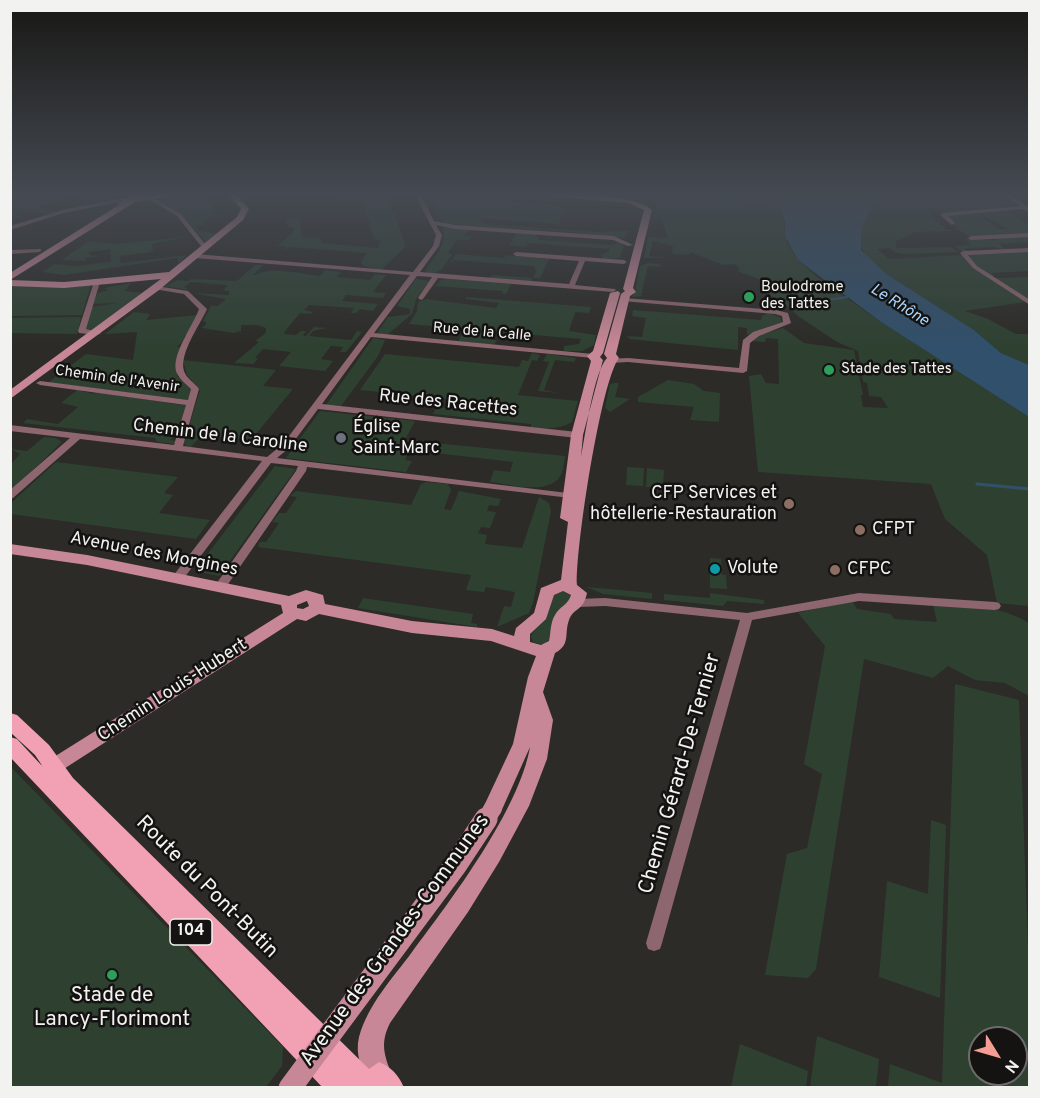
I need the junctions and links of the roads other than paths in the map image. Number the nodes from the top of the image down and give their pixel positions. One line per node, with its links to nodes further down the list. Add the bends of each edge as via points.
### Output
1 (49, 244): 8 (street)
2 (60, 244): 19 (street)
3 (203, 244): 7 (street)
4 (437, 244): 16 (street)
5 (635, 244): 14 (street, Avenue des Grandes-Communes)
6 (630, 245): 14 (street, Avenue des Grandes-Communes)
7 (207, 246): 12 (street)
8 (39, 250): 10 (street); 15 (street)
9 (1029, 250): 26 (street, via 963,253 975,267)
10 (10, 252)
11 (516, 254): 13 (street)
12 (195, 256): 16 (street); 17 (street)
13 (583, 259): 14 (street); 22 (street)
14 (629, 262): 24 (street, Avenue des Grandes-Communes)
15 (10, 267)
16 (414, 274): 18 (street); 28 (street)
17 (172, 275): 20 (street); 23 (street)
18 (436, 276): 22 (street); 25 (street)
19 (10, 277)
20 (97, 282): 21 (street); 27 (street, via 82,331)
21 (10, 283)
22 (571, 287): 24 (street)
23 (156, 288): 27 (street); 33 (street, via 186,292 202,307 180,369 195,389)
24 (621, 292): 30 (street, Avenue des Grandes-Communes); 30 (street, Rue de la Calle, via 769,311 785,315 786,324 756,334 746,342 742,371)
25 (421, 298)
26 (1029, 303)
27 (97, 333): 29 (street)
28 (369, 335): 30 (street, Rue de la Calle); 35 (street)
29 (85, 343): 31 (street); 32 (street)
30 (604, 357): 37 (street, Avenue des Grandes-Communes); 40 (street, Avenue des Grandes-Communes)
31 (40, 383): 33 (street, Chemin de l'Avenir); 34 (street)
32 (10, 396)
33 (191, 404): 39 (street)
34 (10, 405)
35 (316, 406): 37 (street, Rue des Racettes); 41 (street, via 286,446)
36 (10, 428): 38 (street, Chemin de la Caroline)
37 (577, 435): 40 (street, Avenue des Grandes-Communes)
38 (78, 436): 39 (street, Chemin de la Caroline); 43 (street)
39 (178, 448): 41 (street, Chemin de la Caroline)
40 (581, 455): 44 (street, Avenue des Grandes-Communes)
41 (268, 460): 42 (street, Chemin de la Caroline); 46 (street)
42 (303, 465): 44 (street, Chemin de la Caroline); 47 (street)
43 (10, 496)
44 (574, 497): 48 (street, Avenue des Grandes-Communes, via 569,505)
45 (10, 549): 46 (street, Avenue des Morgines)
46 (177, 579): 47 (street, Avenue des Morgines)
47 (220, 587): 50 (street, Avenue des Morgines)
48 (570, 592): 51 (street, via 605,602); 52 (street, Avenue des Grandes-Communes, via 547,592 546,606); 52 (street, Avenue des Grandes-Communes, via 557,627 558,641)
49 (995, 606): 51 (street, via 859,597)
50 (291, 608): 52 (street, via 306,615 317,608); 56 (street, Chemin Louis-Hubert)
51 (747, 617): 57 (street, Chemin Gérard-De-Ternier)
52 (530, 644): 53 (street, Avenue des Grandes-Communes)
53 (535, 684): 58 (street, Avenue des Grandes-Communes, via 544,719 535,766 523,800 495,851 381,1014 369,1049); 59 (street, Avenue des Grandes-Communes, bridge, via 522,744 493,808 455,866)
54 (10, 720): 56 (main road, Route du Pont-Butin / 104, via 42,750)
55 (10, 744): 56 (main road, Route du Pont-Butin / 104)
56 (47, 771): 58 (main road, Route du Pont-Butin / 104, via 66,784); 60 (main road, Route du Pont-Butin / 104)
57 (654, 943)
58 (380, 1083)
59 (290, 1088)
60 (340, 1088)

